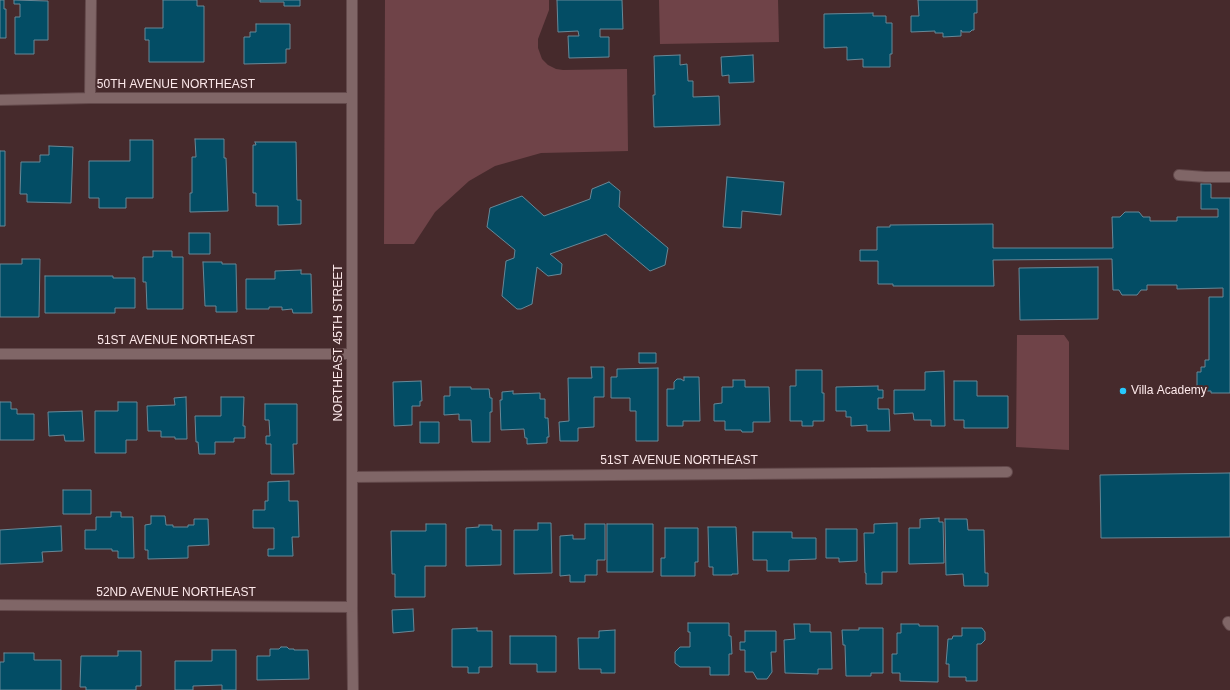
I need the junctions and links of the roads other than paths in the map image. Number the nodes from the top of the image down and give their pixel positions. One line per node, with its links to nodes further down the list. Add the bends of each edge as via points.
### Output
1 (91, 0): 3 (street)
2 (352, 0): 4 (street, NORTHEAST 45TH STREET)
3 (90, 98): 4 (street, 50TH AVENUE NORTHEAST); 5 (street, 50TH AVENUE NORTHEAST)
4 (352, 98): 9 (street, NORTHEAST 45TH STREET)
5 (0, 100)
6 (1179, 175): 7 (street)
7 (1230, 177)
8 (0, 354): 9 (street, 51ST AVENUE NORTHEAST)
9 (352, 354): 11 (street, NORTHEAST 45TH STREET)
10 (1007, 472): 11 (street, 51ST AVENUE NORTHEAST)
11 (352, 477): 13 (street, NORTHEAST 45TH STREET)
12 (0, 605): 13 (street, 52ND AVENUE NORTHEAST)
13 (352, 607): 14 (street, NORTHEAST 45TH STREET)
14 (352, 688)

